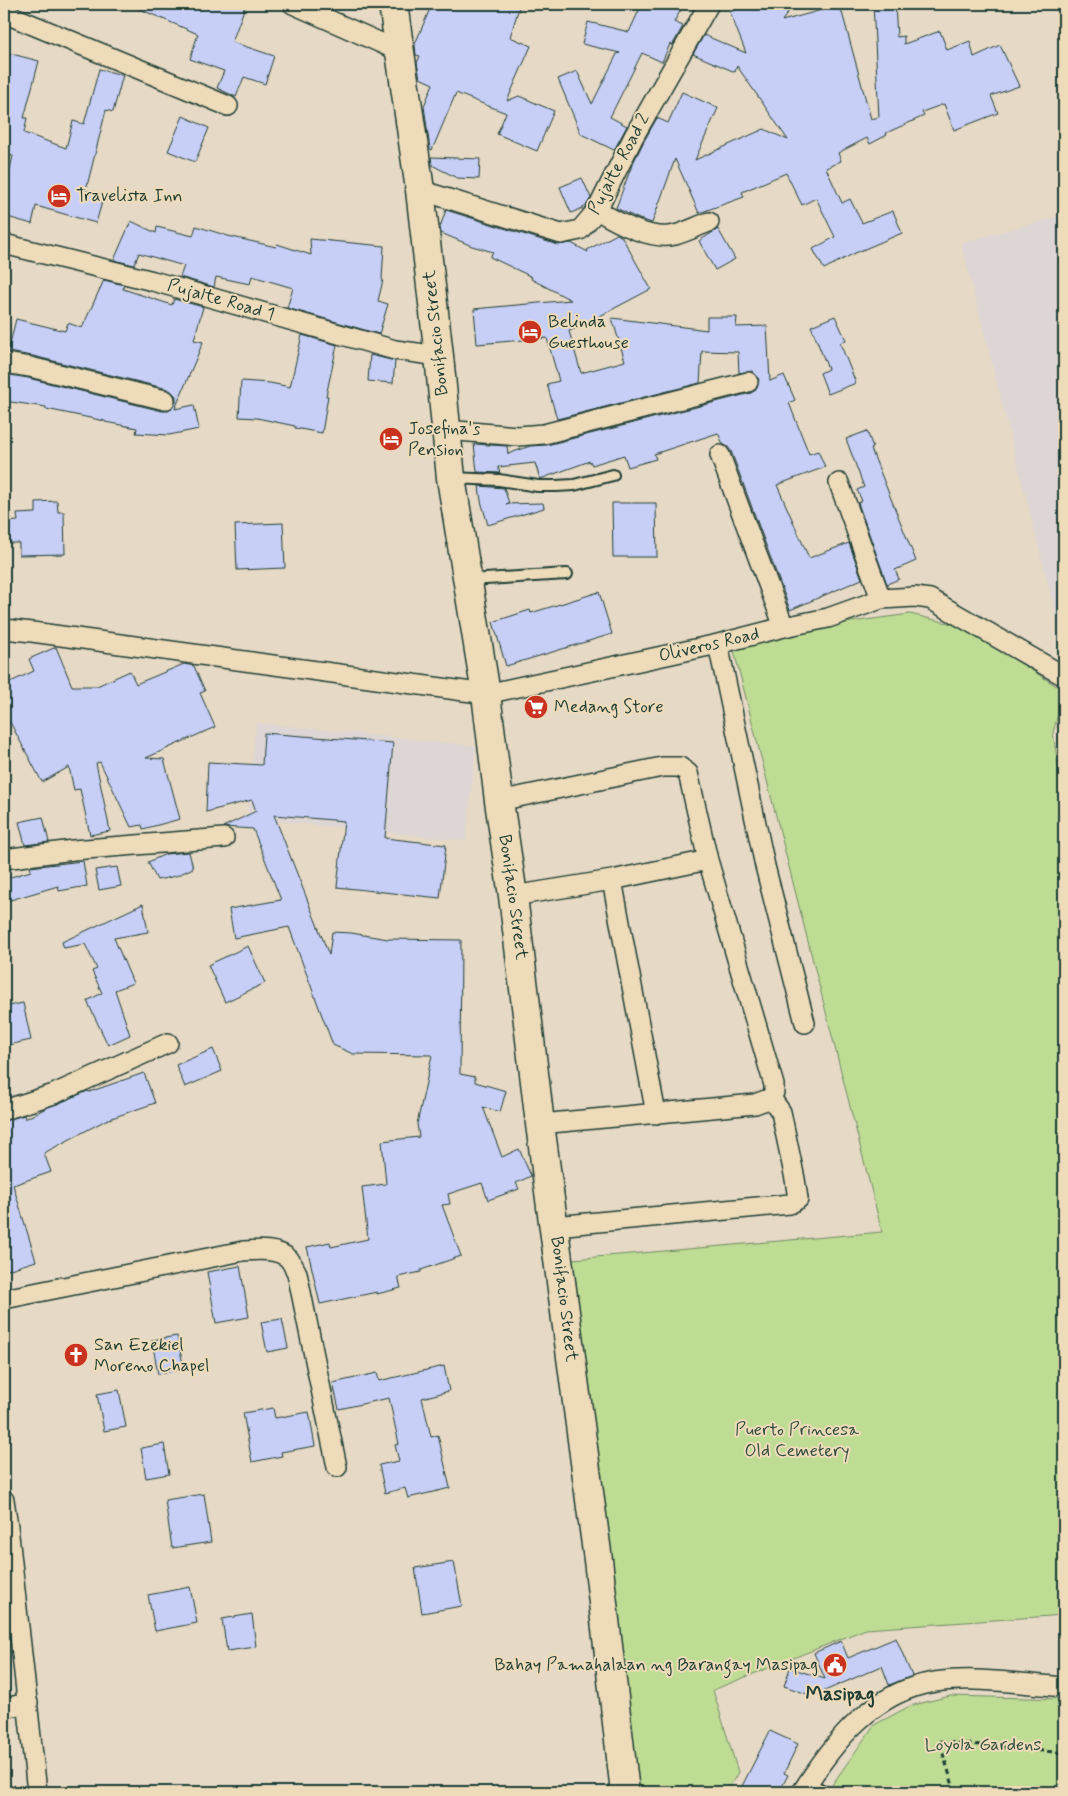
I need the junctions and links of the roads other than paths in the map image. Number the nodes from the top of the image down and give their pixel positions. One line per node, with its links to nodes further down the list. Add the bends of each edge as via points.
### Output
1 (293, 4): 5 (street)
2 (393, 4): 5 (street, Bonifacio Street)
3 (709, 4): 8 (street, Pujalte Road 2, via 634,136)
4 (4, 13): 6 (street)
5 (399, 51): 7 (street, Bonifacio Street)
6 (228, 106)
7 (420, 190): 8 (street, Pujalte Road 2, via 560,234 580,230); 11 (street, Bonifacio Street)
8 (597, 210): 9 (street, via 617,222 656,236 675,235)
9 (709, 222)
10 (4, 244): 11 (street, Pujalte Road 1, via 153,281 395,350)
11 (439, 356): 15 (street, Bonifacio Street)
12 (4, 363): 14 (street)
13 (748, 382): 15 (street, via 544,434 518,436)
14 (166, 400)
15 (446, 430): 18 (street, Bonifacio Street)
16 (720, 455): 23 (street)
17 (613, 475): 18 (lane, via 556,486)
18 (451, 478): 21 (street, Bonifacio Street)
19 (839, 482): 22 (street)
20 (567, 574): 21 (lane)
21 (468, 580): 27 (street, Bonifacio Street)
22 (881, 599): 23 (street, Oliveros Road, via 828,618); 26 (street, Oliveros Road, via 930,599)
23 (784, 627): 25 (street, Oliveros Road)
24 (4, 629): 27 (street, Oliveros Road)
25 (718, 644): 27 (street, Oliveros Road); 34 (street, via 765,866)
26 (1064, 676)
27 (486, 694): 28 (street, Bonifacio Street)
28 (499, 800): 31 (street, via 662,767 680,767 688,773); 33 (street, Bonifacio Street)
29 (224, 838): 30 (street)
30 (4, 859)
31 (708, 860): 32 (street); 36 (street, via 772,1078 774,1092)
32 (612, 880): 33 (street); 38 (street)
33 (514, 896): 39 (street, Bonifacio Street)
34 (805, 1023)
35 (168, 1043): 37 (street, via 54,1094)
36 (770, 1098): 38 (street, via 755,1104); 40 (street, via 781,1112 795,1180 798,1199 790,1204)
37 (4, 1110)
38 (656, 1114): 39 (street)
39 (540, 1124): 40 (street, Bonifacio Street)
40 (555, 1226): 49 (street, Bonifacio Street)
41 (4, 1299): 42 (street, via 243,1251 275,1252 289,1259 297,1273)
42 (337, 1467)
43 (4, 1500): 45 (street)
44 (1064, 1687): 47 (street, via 975,1680 935,1682 914,1688 886,1699 863,1716 840,1737)
45 (28, 1703): 46 (street); 48 (street)
46 (4, 1708)
47 (805, 1787): 50 (lane)
48 (37, 1792)
49 (625, 1792)
50 (825, 1792)

